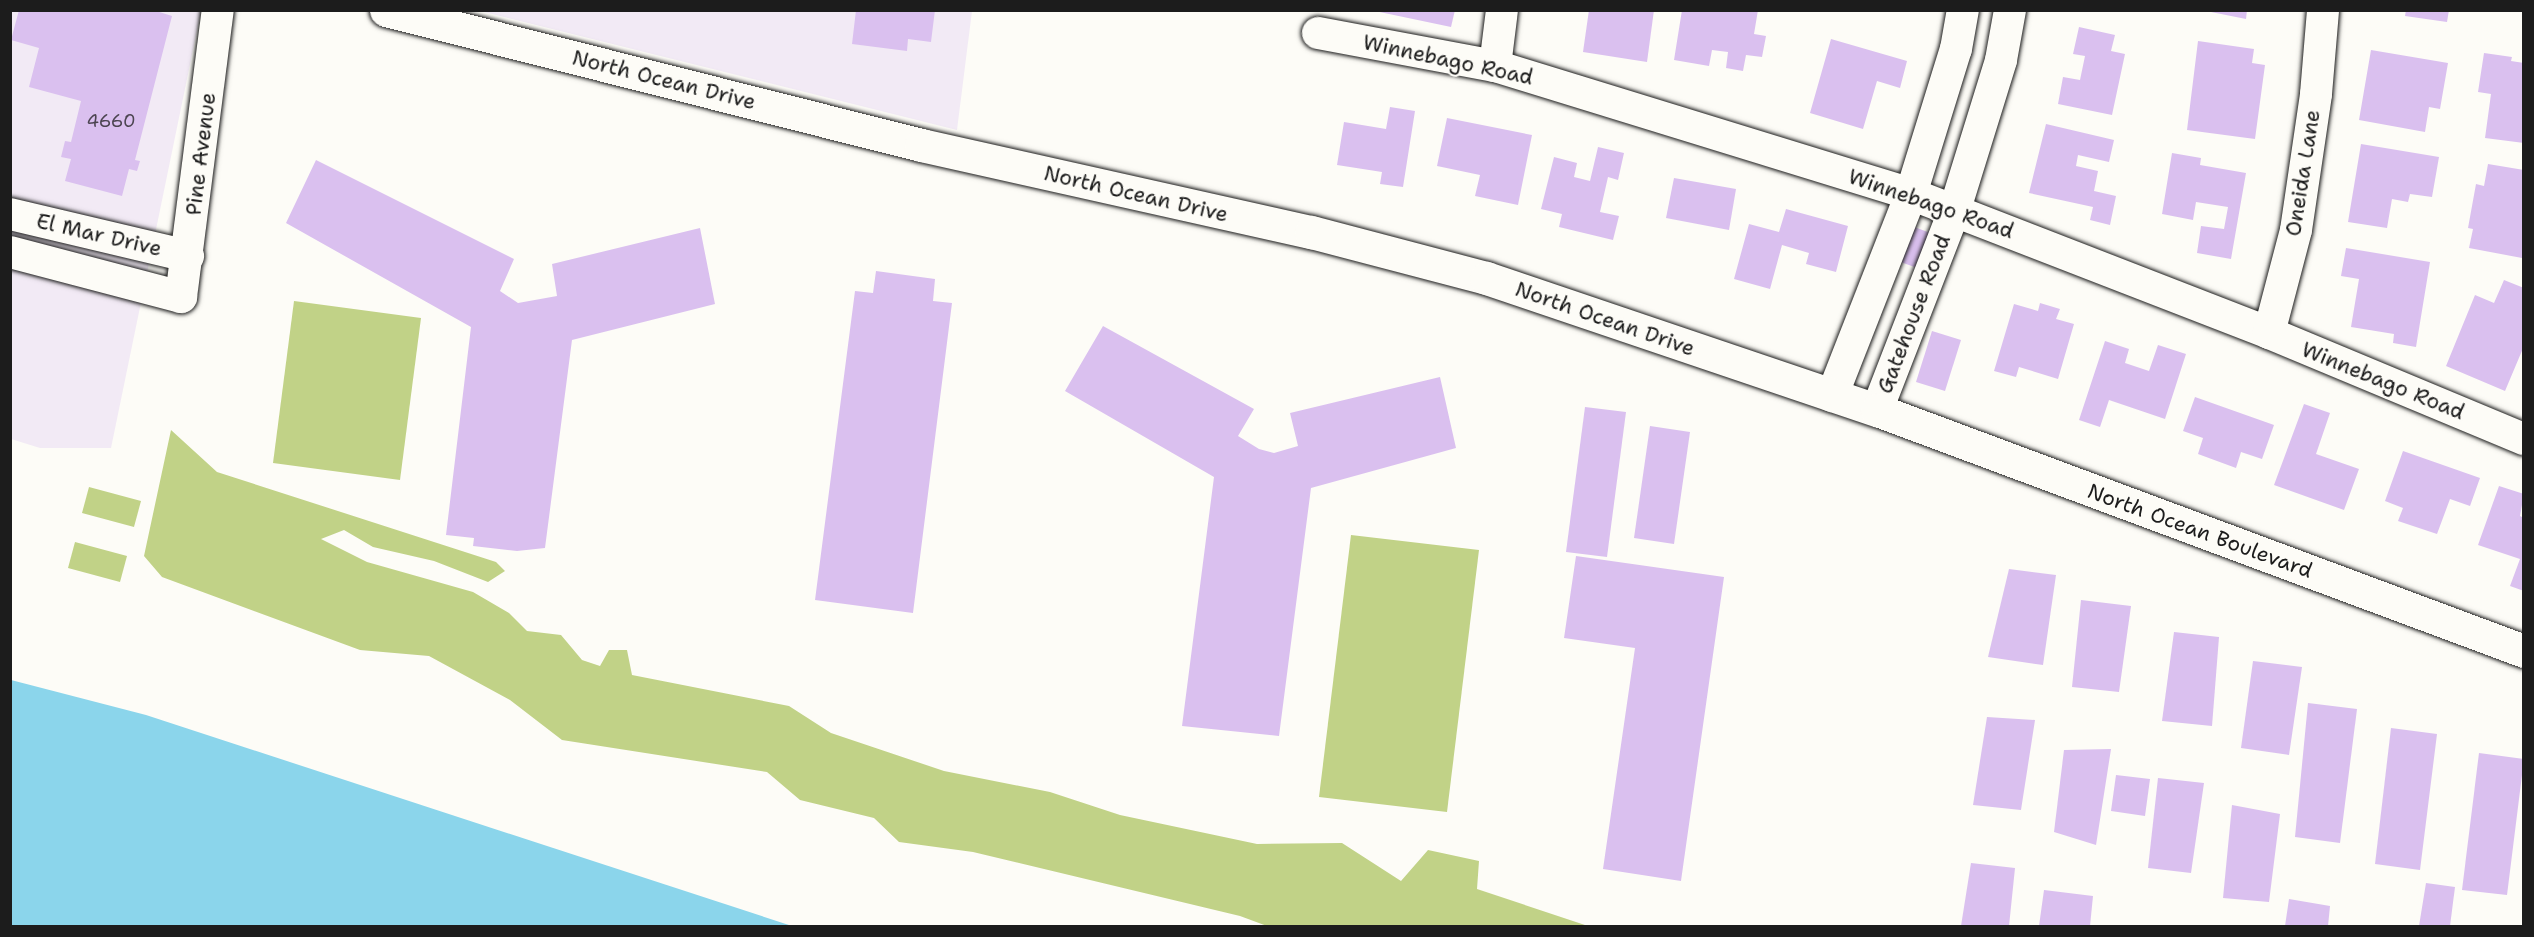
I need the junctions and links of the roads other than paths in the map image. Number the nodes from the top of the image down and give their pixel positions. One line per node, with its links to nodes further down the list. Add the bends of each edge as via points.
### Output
1 (218, 10): 13 (street, Pine Avenue)
2 (386, 10): 16 (main road, North Ocean Drive, via 921,145 1311,232 1486,278)
3 (1502, 10): 8 (street)
4 (1963, 10): 9 (street, via 1956,49)
5 (2010, 10): 10 (street, Gatehouse Road, via 2001,60)
6 (2323, 10): 15 (street, Oneida Lane, via 2316,94 2296,230)
7 (1317, 33): 8 (street, Winnebago Road)
8 (1495, 66): 9 (street, Winnebago Road)
9 (1911, 194): 10 (street, Winnebago Road); 16 (street)
10 (1955, 209): 15 (street, Winnebago Road); 17 (street, Gatehouse Road)
11 (10, 214): 13 (street, El Mar Drive)
12 (10, 252): 14 (street, El Mar Drive)
13 (188, 256): 14 (street, Pine Avenue)
14 (181, 297)
15 (2269, 333): 18 (street, Winnebago Road)
16 (1832, 396): 17 (main road, North Ocean Drive)
17 (1876, 410): 19 (main road, North Ocean Boulevard)
18 (2523, 439)
19 (2523, 651)

